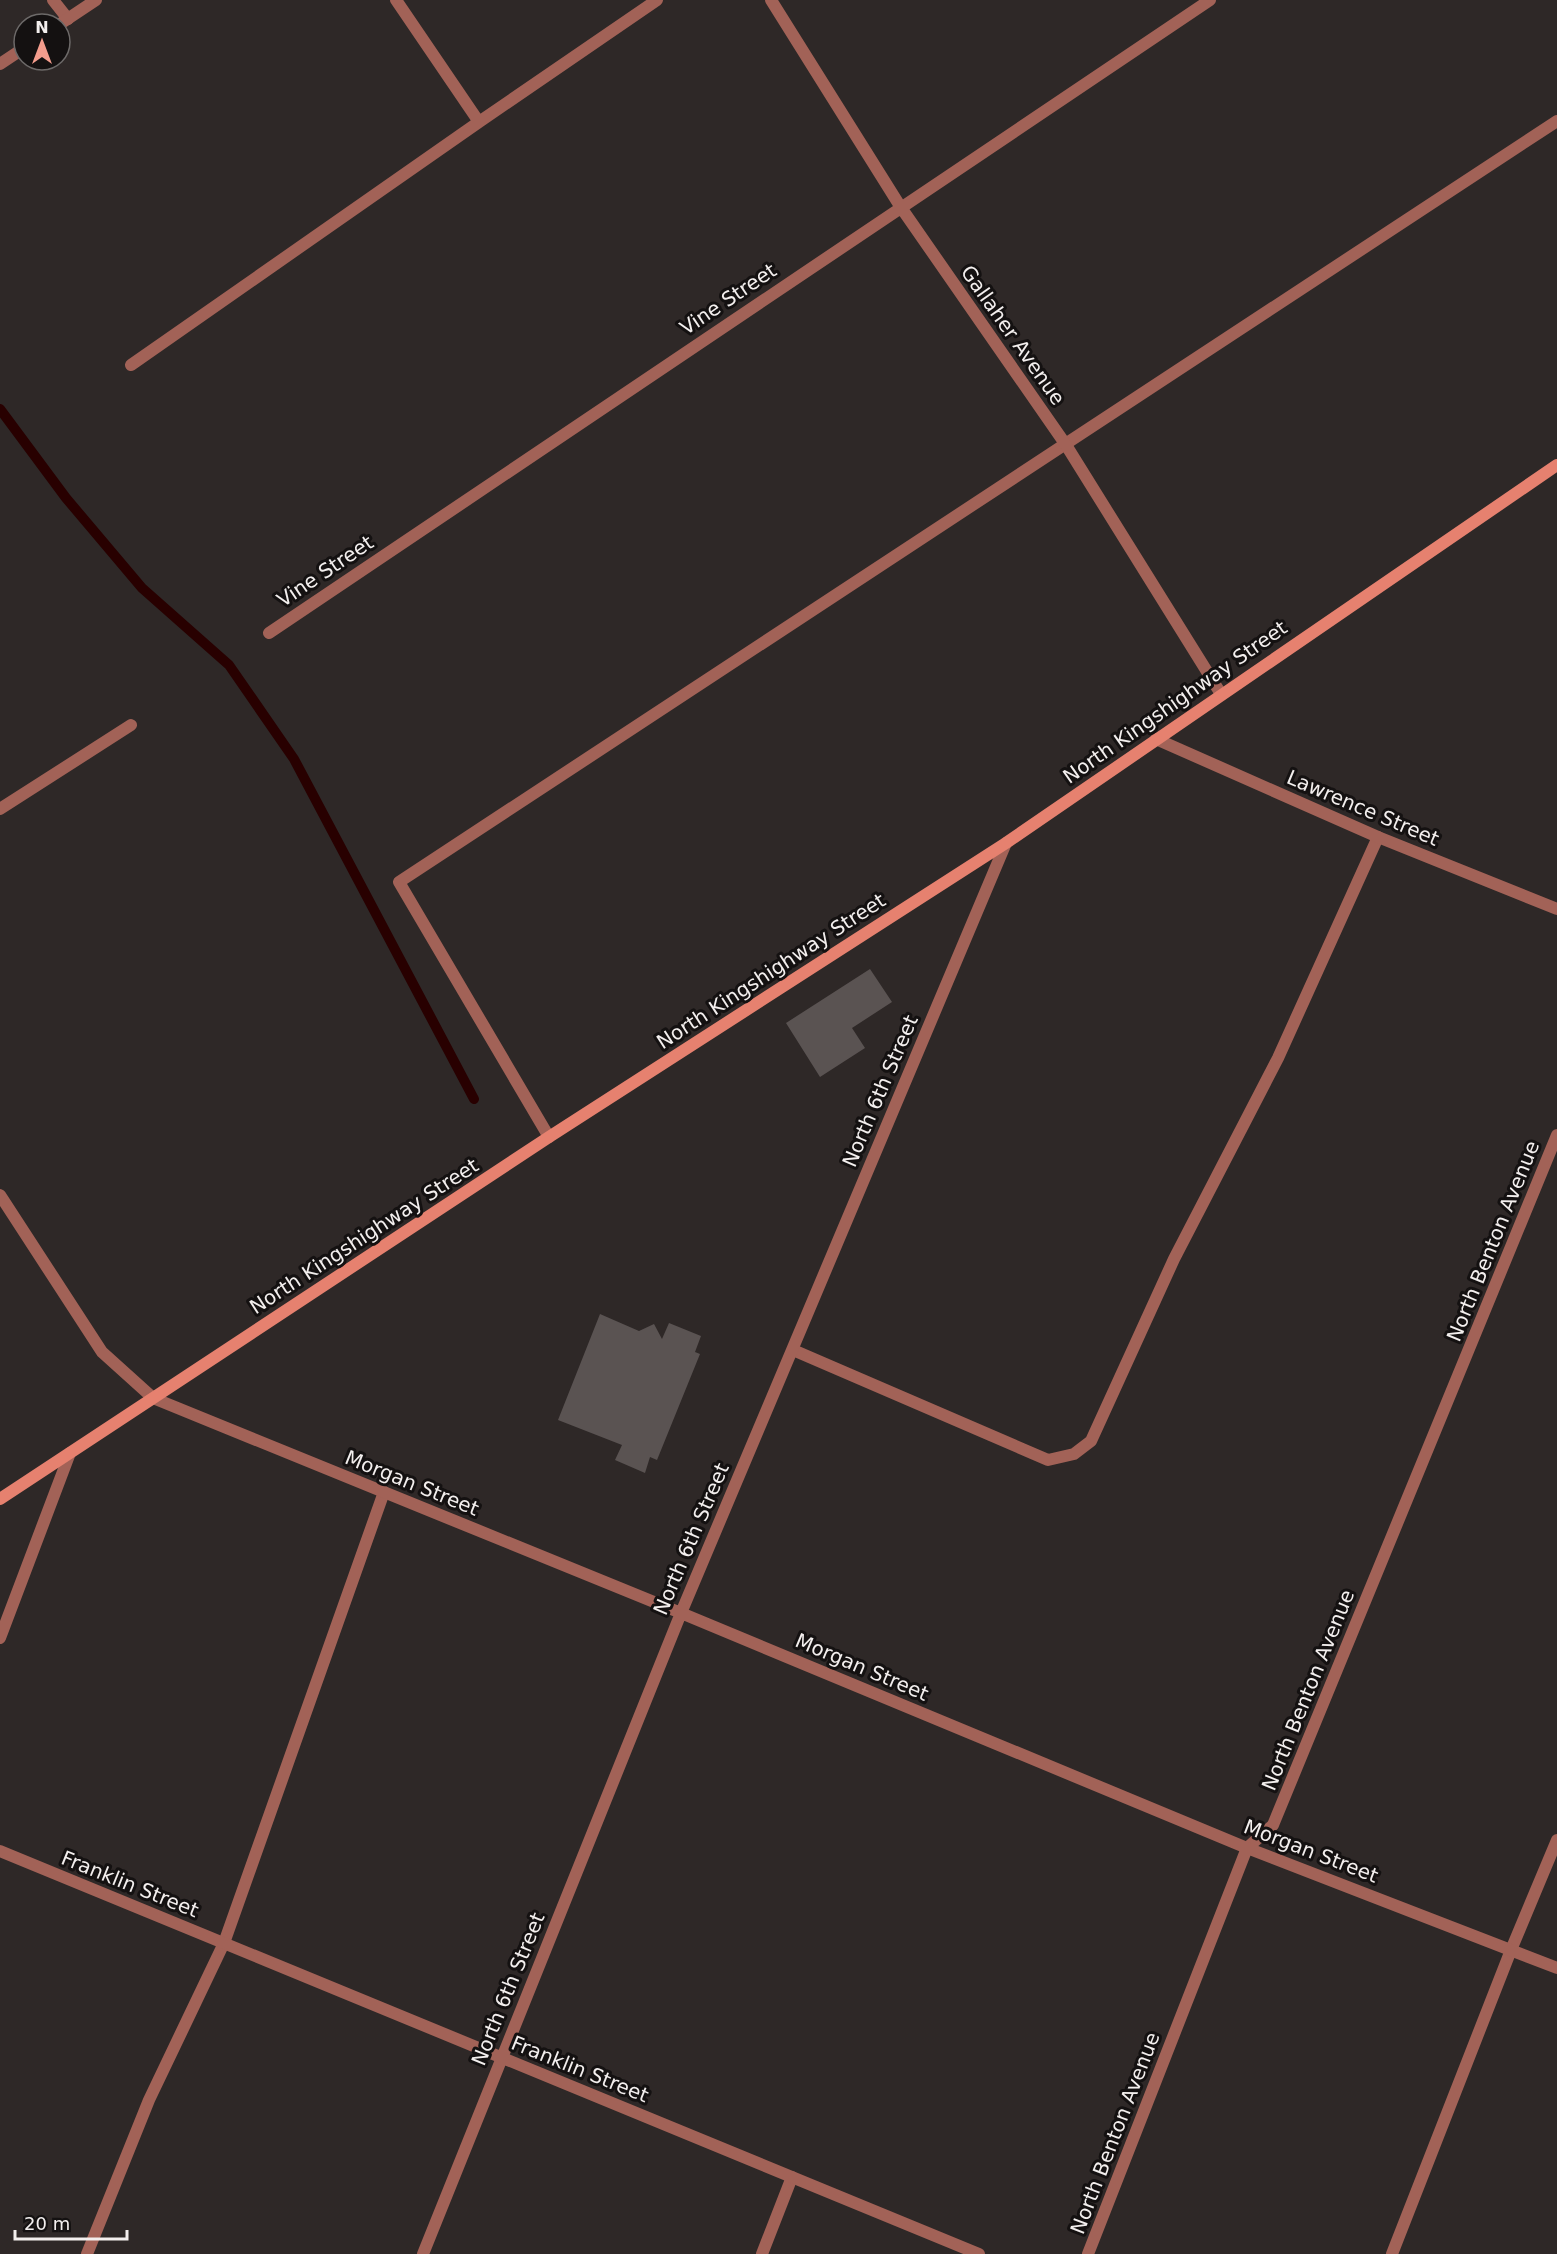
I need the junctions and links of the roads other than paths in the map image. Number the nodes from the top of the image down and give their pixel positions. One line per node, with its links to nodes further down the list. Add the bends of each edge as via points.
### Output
1 (96, 0): 6 (street)
2 (396, 0): 8 (street)
3 (657, 0): 8 (street)
4 (771, 0): 9 (street, Gallaher Avenue)
5 (1210, 0): 9 (street, Vine Street)
6 (72, 16)
7 (1557, 121): 11 (street)
8 (479, 122): 10 (street)
9 (900, 206): 11 (street, Gallaher Avenue); 13 (street, Vine Street)
10 (131, 365)
11 (1066, 445): 14 (street, Gallaher Avenue); 22 (street, via 399,882)
12 (1557, 465): 14 (main road, North Kingshighway Street)
13 (269, 633)
14 (1221, 694): 16 (main road, North Kingshighway Street)
15 (131, 725): 17 (street)
16 (1156, 739): 18 (street, Lawrence Street); 19 (main road, North Kingshighway Street)
17 (0, 809)
18 (1378, 837): 20 (street, Lawrence Street); 24 (street, via 1278,1058 1174,1259 1090,1441 1074,1454 1048,1461)
19 (1006, 843): 22 (main road, North Kingshighway Street); 24 (street, North 6th Street)
20 (1557, 909)
21 (1557, 1135): 32 (street, North Benton Avenue, via 1273,1825)
22 (549, 1137): 25 (main road, North Kingshighway Street)
23 (0, 1195): 25 (street, Morgan Street, via 102,1352)
24 (793, 1350): 29 (street, North 6th Street)
25 (153, 1398): 26 (main road, North Kingshighway Street); 27 (street, Morgan Street)
26 (70, 1453): 28 (main road, North Kingshighway Street); 30 (street)
27 (384, 1492): 29 (street, Morgan Street); 34 (street)
28 (0, 1499)
29 (681, 1612): 32 (street, Morgan Street); 37 (street, North 6th Street)
30 (0, 1638)
31 (1557, 1840): 35 (street)
32 (1247, 1848): 35 (street, Morgan Street); 43 (street, North Benton Avenue)
33 (0, 1851): 34 (street, Franklin Street)
34 (224, 1943): 37 (street, Franklin Street); 39 (street, via 149,2100)
35 (1511, 1950): 36 (street, Morgan Street); 44 (street)
36 (1557, 1968)
37 (502, 2058): 38 (street, Franklin Street); 40 (street, North 6th Street)
38 (792, 2177): 41 (street); 42 (street, Franklin Street)
39 (87, 2254)
40 (423, 2254)
41 (762, 2254)
42 (979, 2254)
43 (1088, 2254)
44 (1392, 2254)

